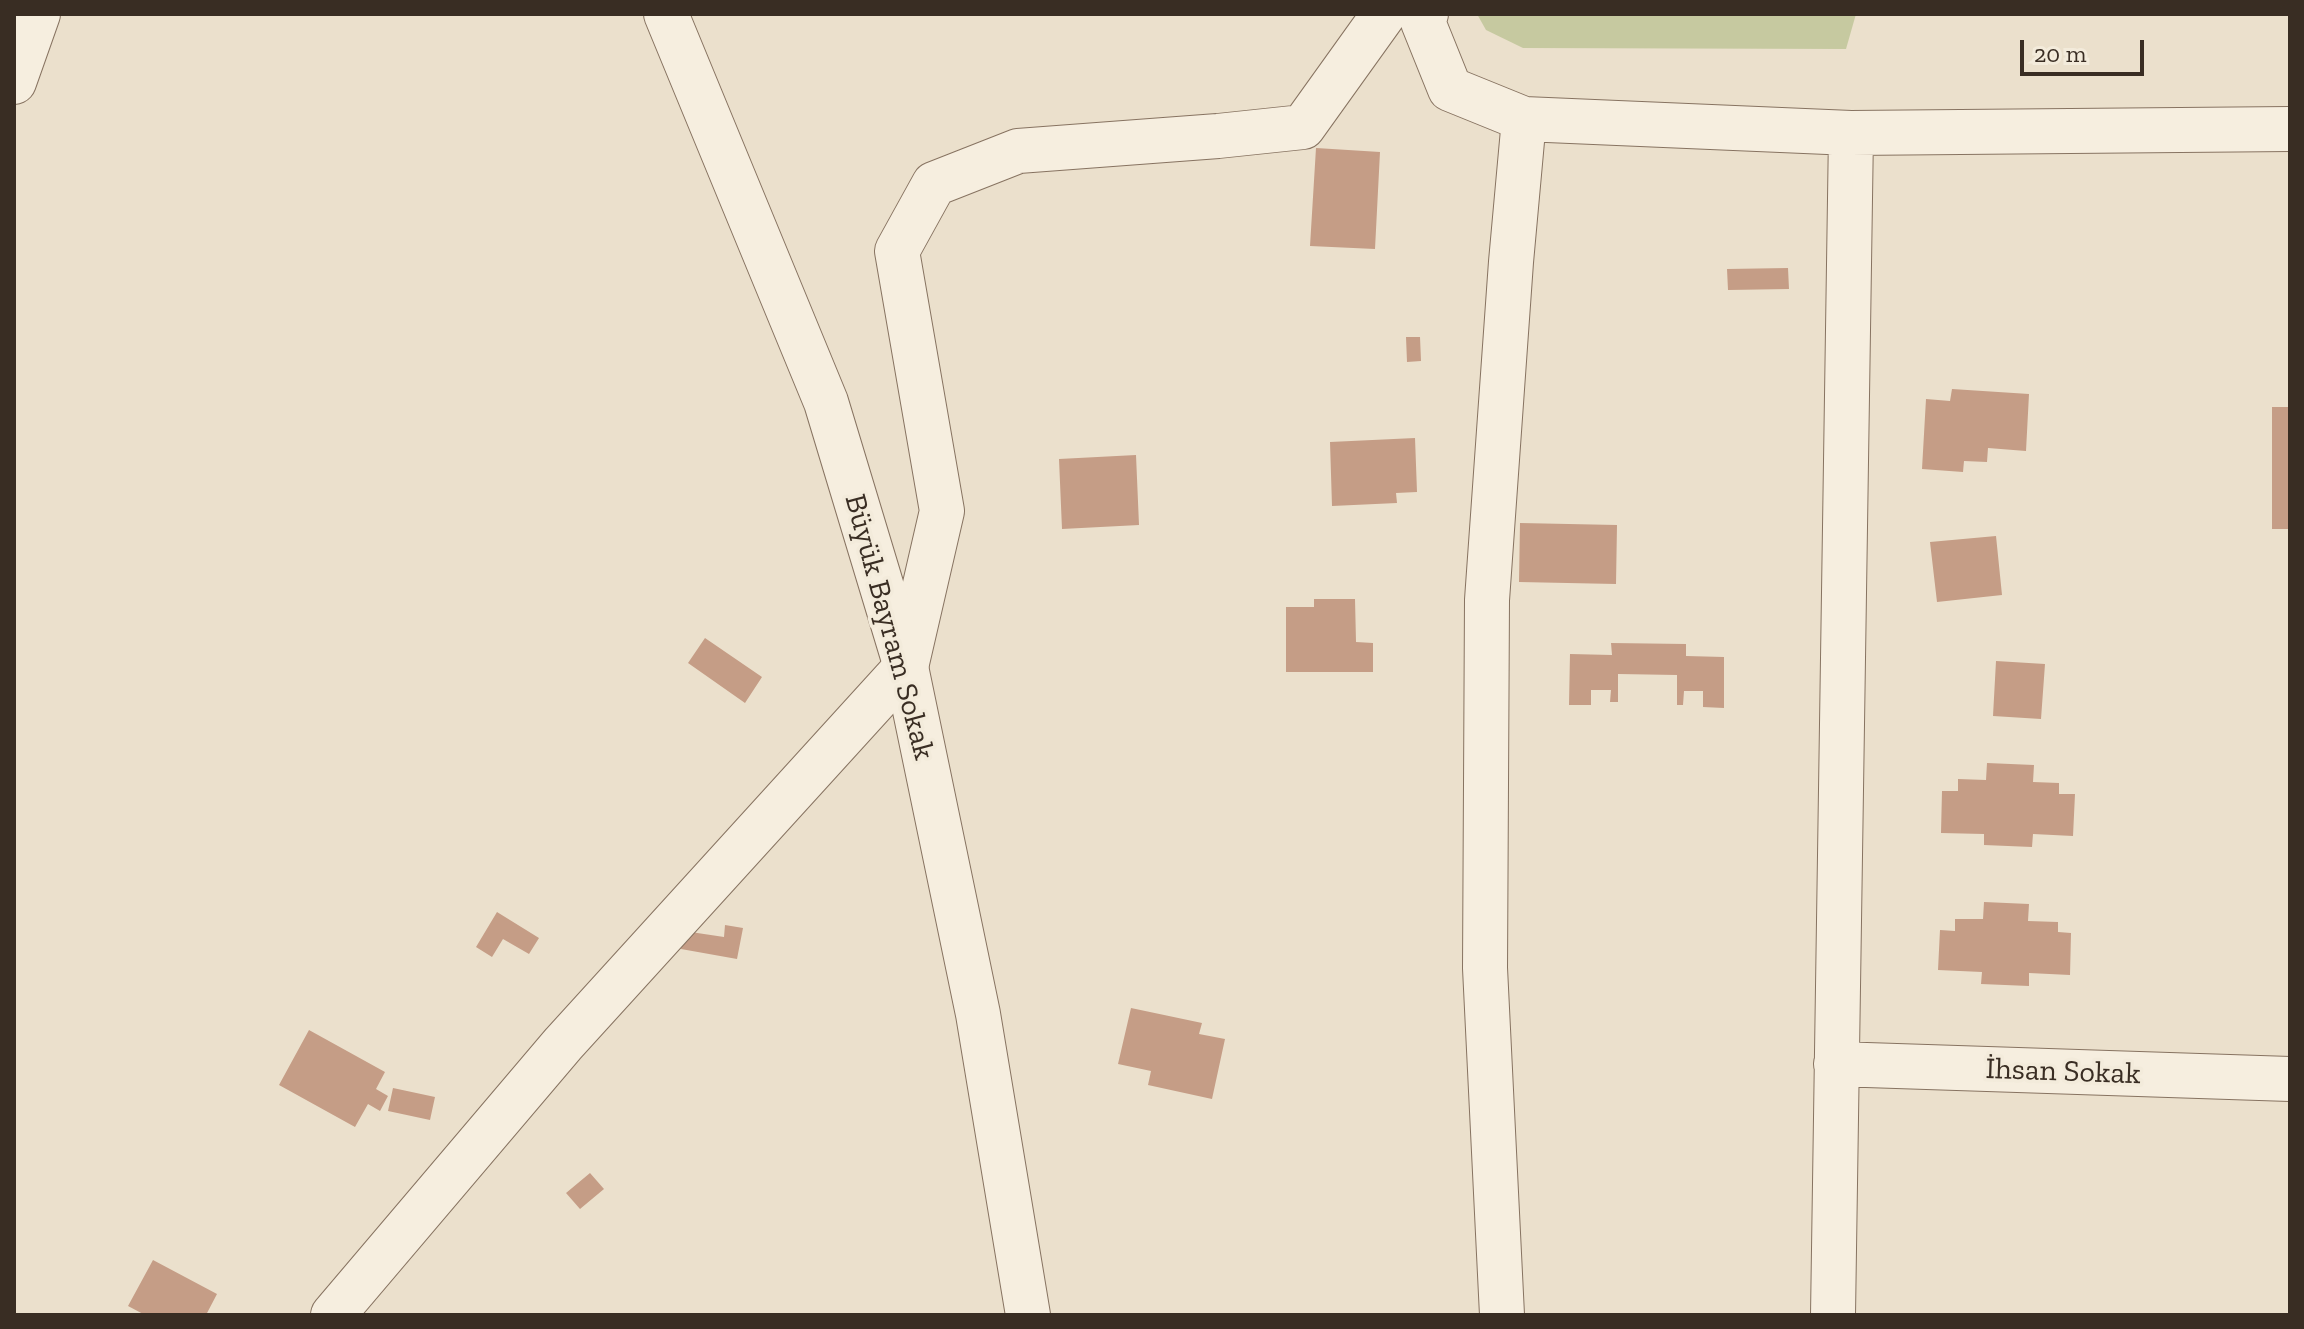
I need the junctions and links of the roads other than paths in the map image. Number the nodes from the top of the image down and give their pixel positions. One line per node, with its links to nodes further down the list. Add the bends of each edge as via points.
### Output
1 (38, 14): 5 (street)
2 (666, 14): 9 (street, Büyük Bayram Sokak, via 826,402)
3 (1384, 14): 9 (street, via 1303,127 1018,151 934,184 897,251 942,511)
4 (1426, 14): 6 (street, via 1423,22 1450,89)
5 (14, 82)
6 (1524, 119): 8 (street); 14 (street, via 1487,600 1485,968)
7 (2290, 129): 8 (street)
8 (1851, 133): 10 (street)
9 (906, 667): 12 (street, via 563,1044); 13 (street, Büyük Bayram Sokak, via 978,1014)
10 (1836, 1064): 11 (street, İhsan Sokak); 15 (street)
11 (2290, 1079)
12 (333, 1315)
13 (1028, 1315)
14 (1502, 1315)
15 (1833, 1315)

